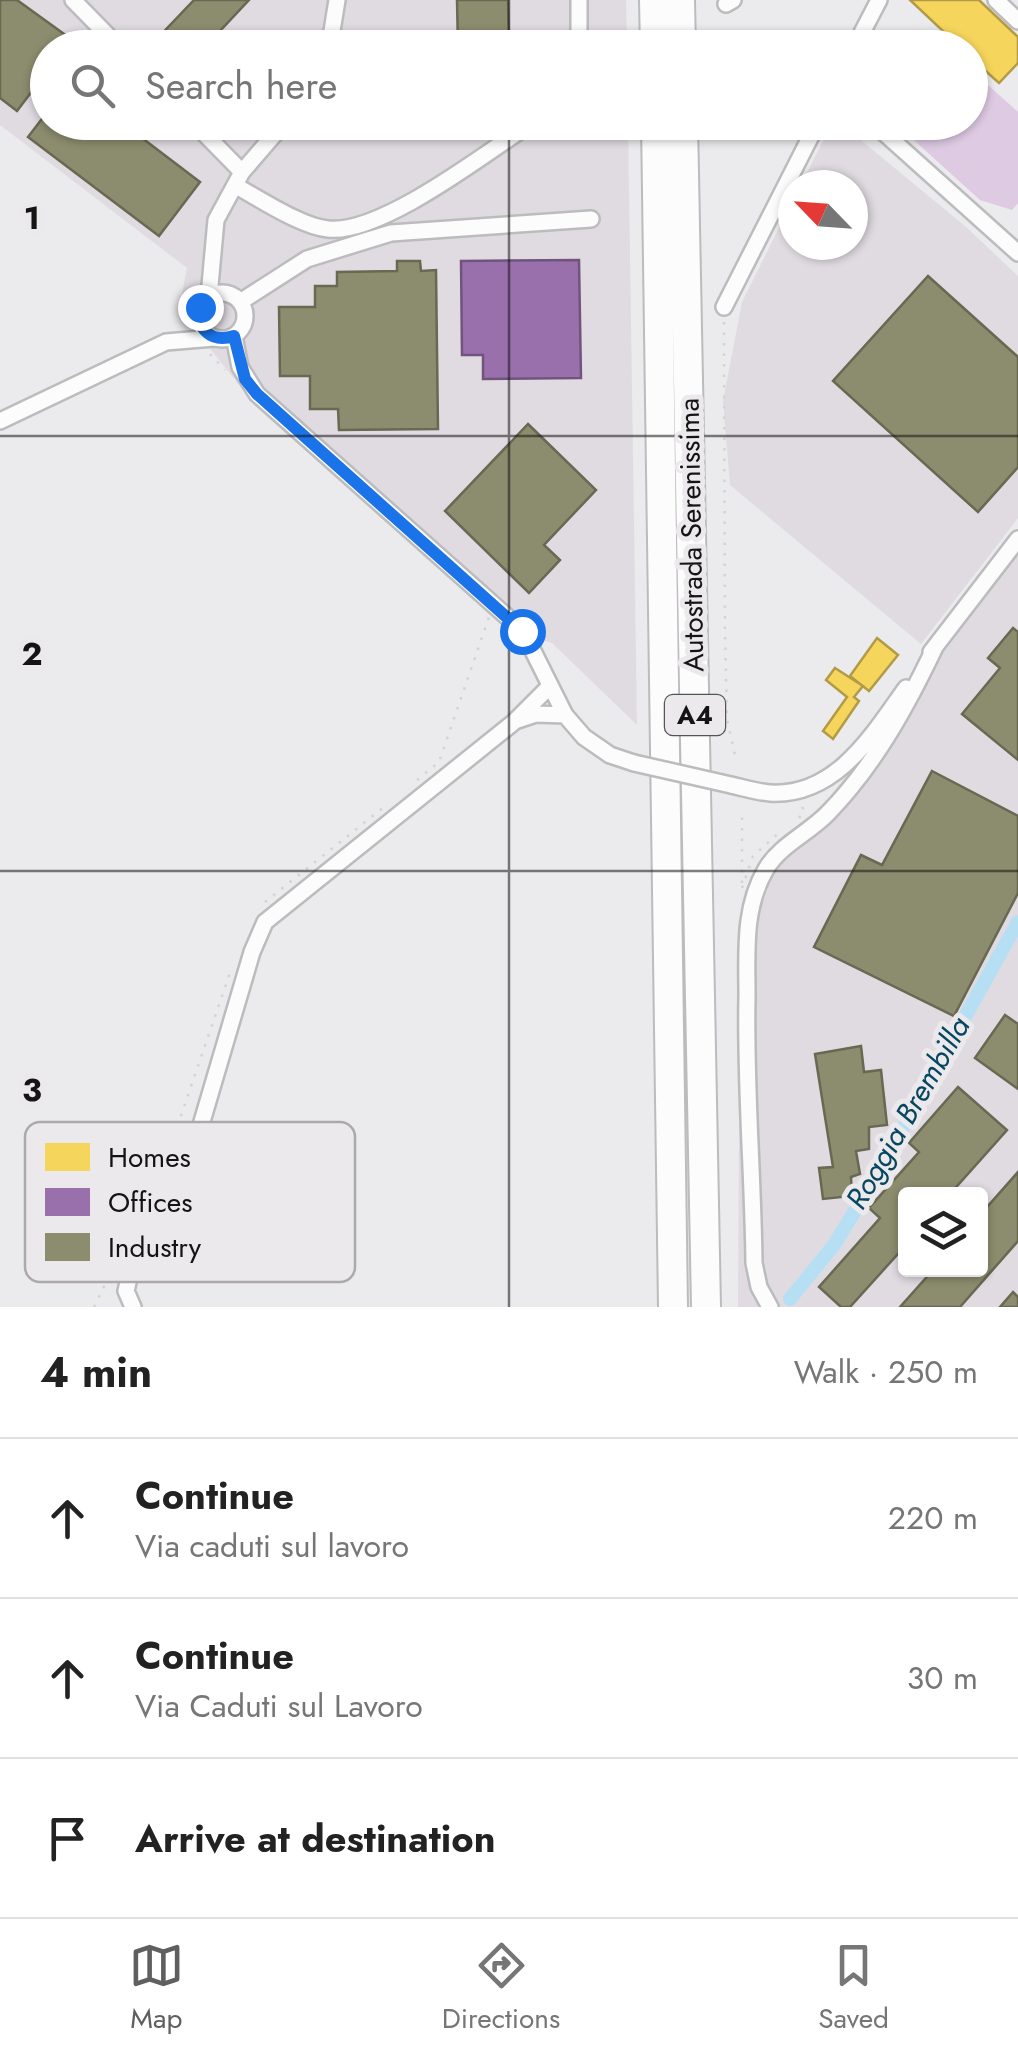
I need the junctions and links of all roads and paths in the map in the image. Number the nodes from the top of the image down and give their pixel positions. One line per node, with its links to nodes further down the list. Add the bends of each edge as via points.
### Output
1 (73, 0): 9 (street)
2 (336, 0): 10 (street)
3 (578, 0): 11 (street)
4 (654, 0): 12 (highway)
5 (680, 0): 13 (highway)
6 (879, 0): 14 (street)
7 (995, 1): 8 (street)
8 (1018, 21)
9 (102, 30)
10 (332, 30)
11 (579, 30)
12 (655, 30)
13 (681, 30)
14 (863, 30)
15 (208, 140): 23 (street)
16 (270, 140): 23 (street)
17 (505, 140): 23 (street, via 384,217 350,228 326,229)
18 (656, 140): 53 (highway, Autostrada Serenissima / A4)
19 (683, 140): 54 (highway, Autostrada Serenissima / A4)
20 (809, 140): 29 (street)
21 (892, 140): 26 (street)
22 (934, 140): 24 (path, via 987,192)
23 (239, 179): 27 (street, via 216,220)
24 (1018, 196)
25 (591, 219): 28 (street, via 391,233 308,260)
26 (1018, 252)
27 (209, 296): 28 (street, via 230,294); 31 (street, via 199,322)
28 (240, 302): 30 (street, via 245,316)
29 (724, 307): 40 (path, via 728,719)
30 (234, 336): 31 (street); 37 (street, via 245,379 257,394 522,631)
31 (208, 342): 32 (path); 33 (street, via 166,342)
32 (234, 378)
33 (0, 421)
34 (1018, 539): 36 (street)
35 (491, 611): 41 (path, via 438,762)
36 (935, 647): 38 (street, bridge, via 862,750 806,790 771,793 634,763 584,737); 55 (street, via 874,756 815,826 766,869 752,902 746,1057 754,1263)
37 (549, 687): 38 (street); 39 (street)
38 (564, 715): 39 (street)
39 (514, 722): 48 (street, via 265,922)
40 (735, 755)
41 (414, 784)
42 (389, 804): 45 (path)
43 (742, 813): 44 (path)
44 (742, 884)
45 (260, 908)
46 (238, 954): 47 (path)
47 (179, 1122)
48 (202, 1122)
49 (106, 1282): 51 (path)
50 (128, 1282): 52 (street)
51 (94, 1307)
52 (134, 1307)
53 (673, 1307)
54 (706, 1307)
55 (770, 1307)

